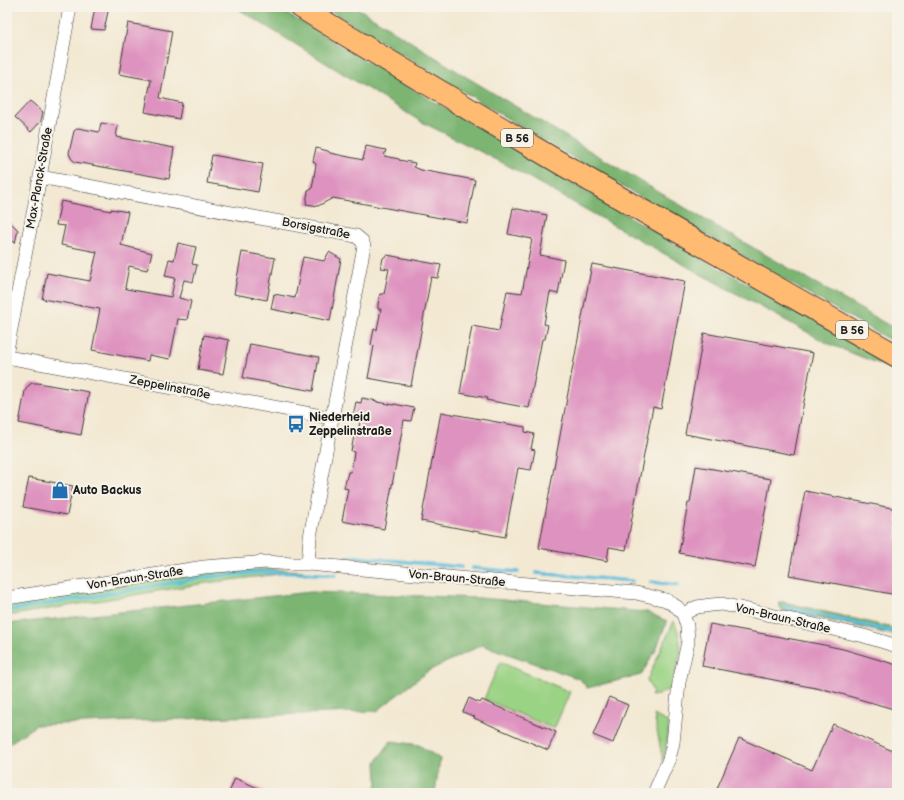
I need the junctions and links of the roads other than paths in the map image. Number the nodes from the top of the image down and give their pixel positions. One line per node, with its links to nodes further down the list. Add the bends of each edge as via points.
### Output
1 (70, 7): 3 (street, Max-Planck-Straße)
2 (301, 7): 5 (highway, B 56, via 661,222)
3 (40, 177): 4 (street, Max-Planck-Straße); 7 (street, Borsigstraße, via 356,236 364,246)
4 (7, 350)
5 (897, 356)
6 (7, 357): 7 (street, Zeppelinstraße)
7 (332, 418): 8 (street, Borsigstraße, via 310,536)
8 (308, 564): 9 (street, Von-Braun-Straße, via 266,562 204,568); 10 (street, Von-Braun-Straße, via 636,593 666,600)
9 (7, 598)
10 (683, 614): 11 (street, Von-Braun-Straße, via 697,607 722,604 864,636); 12 (street, via 688,642 679,682 674,743)
11 (897, 646)
12 (654, 793)

